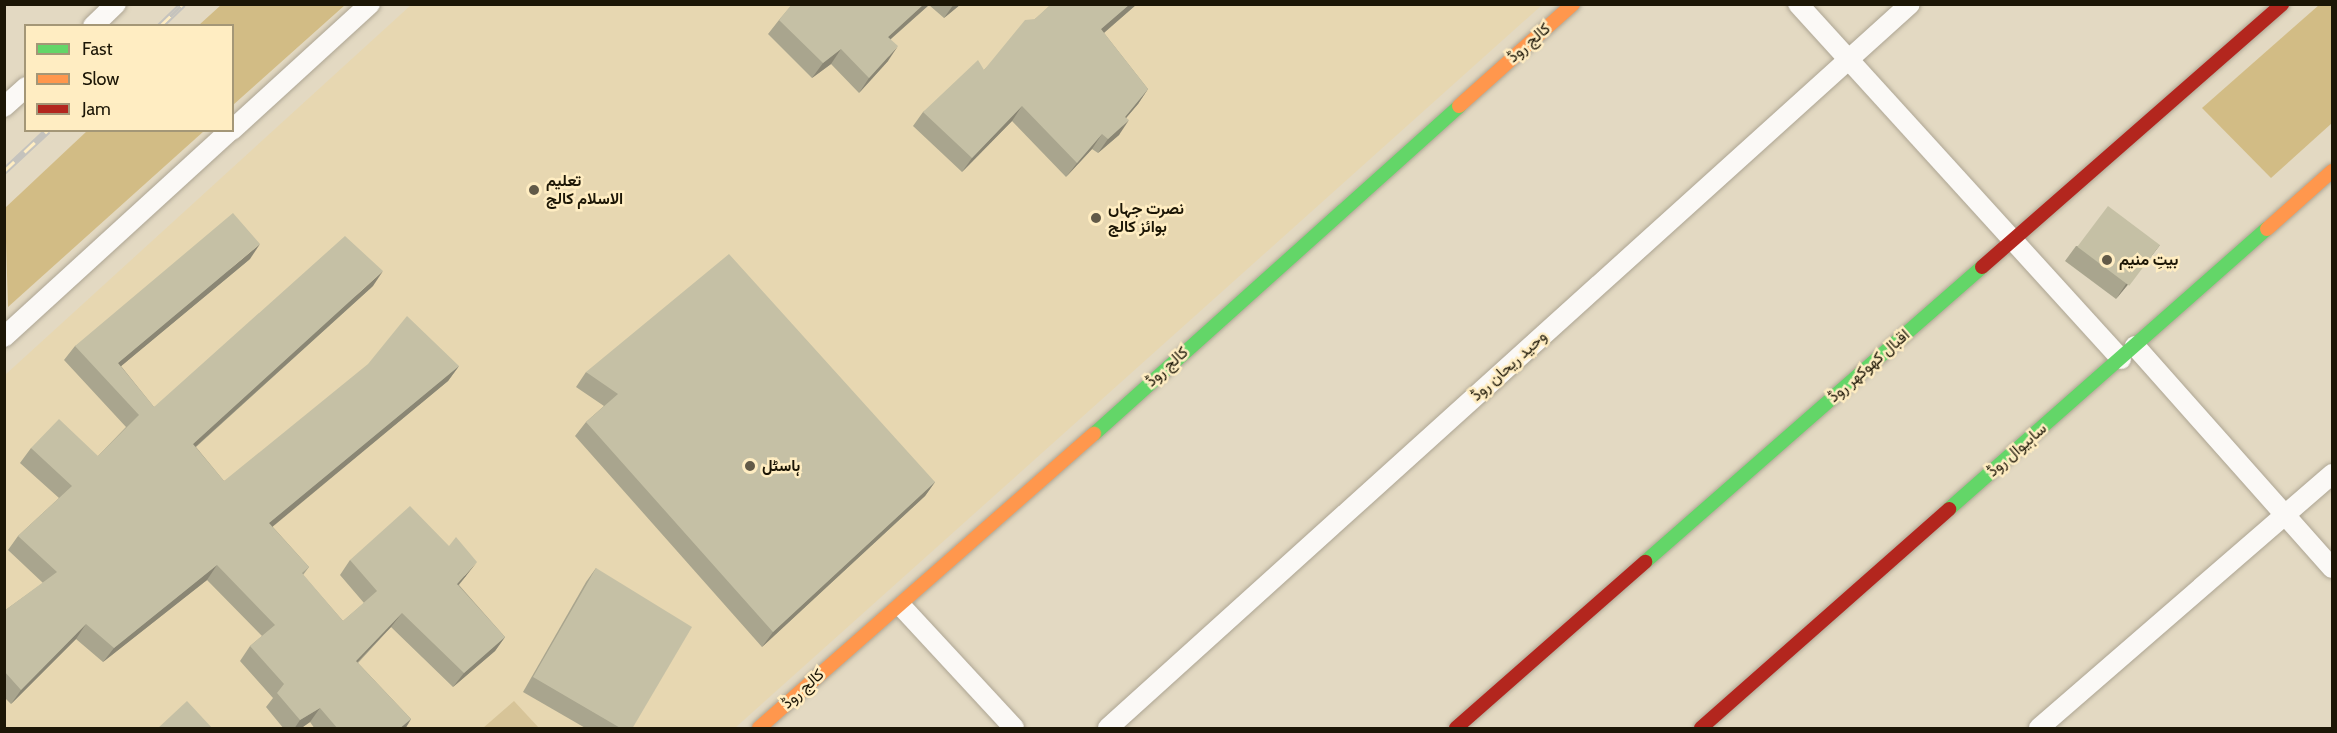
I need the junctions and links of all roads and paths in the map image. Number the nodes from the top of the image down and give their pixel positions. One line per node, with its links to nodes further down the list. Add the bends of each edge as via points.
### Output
1 (116, 4): 7 (street)
2 (370, 4): 11 (street)
3 (1574, 4): 20 (main road, کالج روڈ)
4 (1798, 4): 8 (street)
5 (1910, 4): 8 (street, وحید ریحان روڈ)
6 (2282, 4): 14 (main road, اقبال کھوکھر روڈ)
7 (95, 24)
8 (1846, 61): 14 (street); 23 (street, وحید ریحان روڈ)
9 (24, 89): 10 (street)
10 (4, 107)
11 (234, 128)
12 (230, 132): 15 (street)
13 (2332, 171): 16 (main road, ساہیوال روڈ)
14 (2012, 240): 16 (street); 24 (main road, اقبال کھوکھر روڈ)
15 (4, 337)
16 (2128, 352): 18 (street); 25 (main road, ساہیوال روڈ)
17 (2332, 474): 18 (street)
18 (2282, 516): 19 (street); 26 (street)
19 (2332, 568)
20 (902, 607): 21 (main road, کالج روڈ); 22 (street)
21 (759, 729)
22 (1014, 729)
23 (1108, 729)
24 (1456, 729)
25 (1701, 729)
26 (2039, 729)

